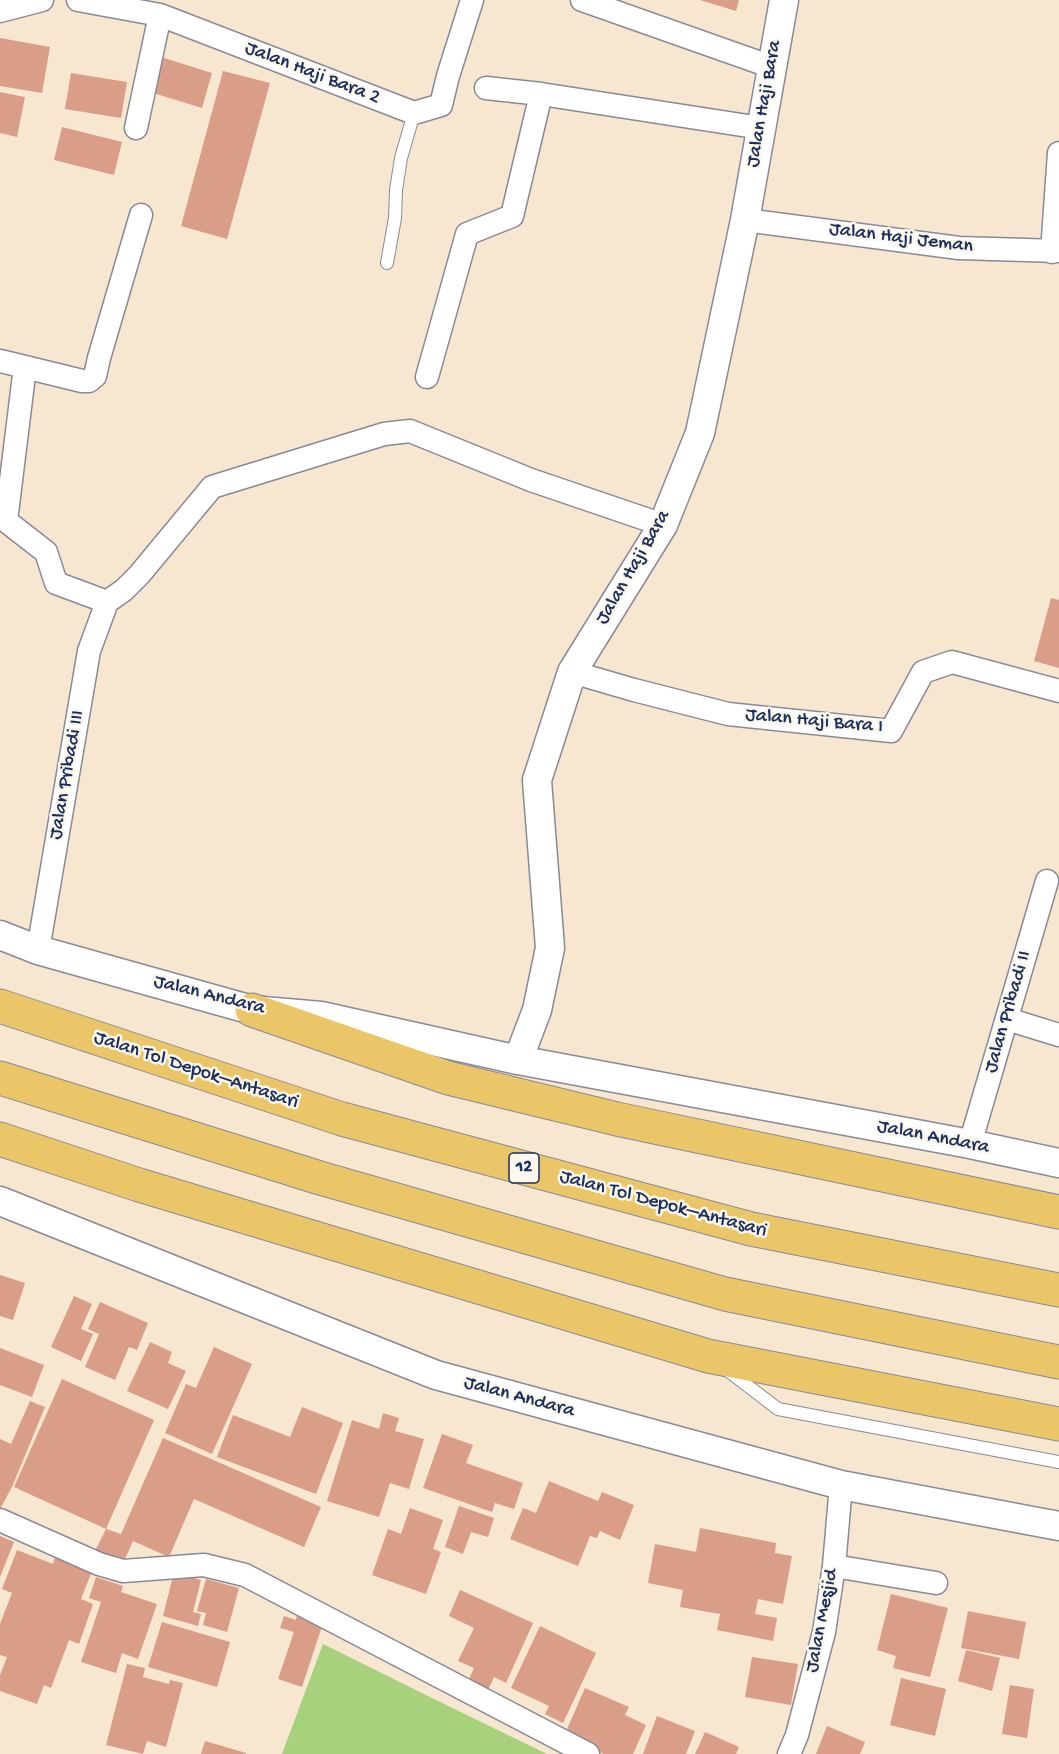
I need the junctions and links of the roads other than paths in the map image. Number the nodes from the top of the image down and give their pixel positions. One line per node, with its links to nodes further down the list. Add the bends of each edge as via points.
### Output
1 (42, 0): 6 (street)
2 (78, 0): 7 (street, Jalan Haji Bara 2)
3 (472, 0): 11 (street, via 441,105)
4 (582, 0): 8 (street)
5 (784, 0): 8 (street, Jalan Haji Bara)
6 (0, 11)
7 (160, 15): 11 (street, Jalan Haji Bara 2); 12 (street)
8 (772, 67): 13 (street, Jalan Haji Bara)
9 (486, 88): 10 (street)
10 (541, 94): 13 (street); 21 (street, via 512,216 467,234)
11 (414, 113): 18 (lane, via 401,158)
12 (136, 128)
13 (761, 128): 16 (street, Jalan Haji Bara)
14 (1059, 153): 17 (street)
15 (141, 215): 20 (street, via 95,376 82,381)
16 (744, 220): 17 (street, Jalan Haji Jeman, via 959,248); 22 (street, Jalan Haji Bara, via 700,433)
17 (1056, 251)
18 (387, 263)
19 (0, 361): 20 (street)
20 (25, 367): 23 (street, via 6,521 46,552 56,583)
21 (427, 377)
22 (663, 525): 23 (street, via 531,480 410,431 384,434 212,487 138,575); 24 (street, Jalan Haji Bara)
23 (107, 602): 28 (street, Jalan Pribadi III, via 89,651)
24 (572, 672): 25 (street, Jalan Haji Bara I, via 728,714 891,731 923,672 952,662); 33 (street, Jalan Haji Bara, via 537,780 550,948 537,1010)
25 (1059, 692)
26 (1047, 880): 31 (street, Jalan Pribadi II)
27 (0, 935): 28 (street, Jalan Andara)
28 (38, 950): 30 (street, Jalan Andara)
29 (0, 1006): 40 (highway, Jalan Tol Depok–Antasari / 12, via 342,1119 739,1226)
30 (252, 1010): 33 (street, Jalan Andara, via 321,1016); 39 (highway, via 448,1078 617,1119)
31 (1007, 1019): 32 (street); 36 (street, Jalan Pribadi II)
32 (1059, 1035)
33 (518, 1060): 36 (street, Jalan Andara)
34 (0, 1078): 42 (highway, via 320,1178 725,1294)
35 (0, 1139): 41 (highway, via 139,1185)
36 (970, 1144): 37 (street, Jalan Andara)
37 (1059, 1163)
38 (0, 1201): 45 (street, Jalan Andara, via 436,1375)
39 (1059, 1212)
40 (1059, 1290)
41 (708, 1356): 43 (highway); 44 (lane, via 778,1409)
42 (1059, 1362)
43 (1059, 1424)
44 (1059, 1462)
45 (841, 1485): 47 (street, Jalan Andara); 48 (street, Jalan Mesjid)
46 (0, 1520): 50 (street, via 123,1571 204,1565 245,1575)
47 (1059, 1526)
48 (834, 1566): 49 (street); 51 (street, Jalan Mesjid, via 824,1632)
49 (936, 1583)
50 (588, 1754)
51 (789, 1754)

